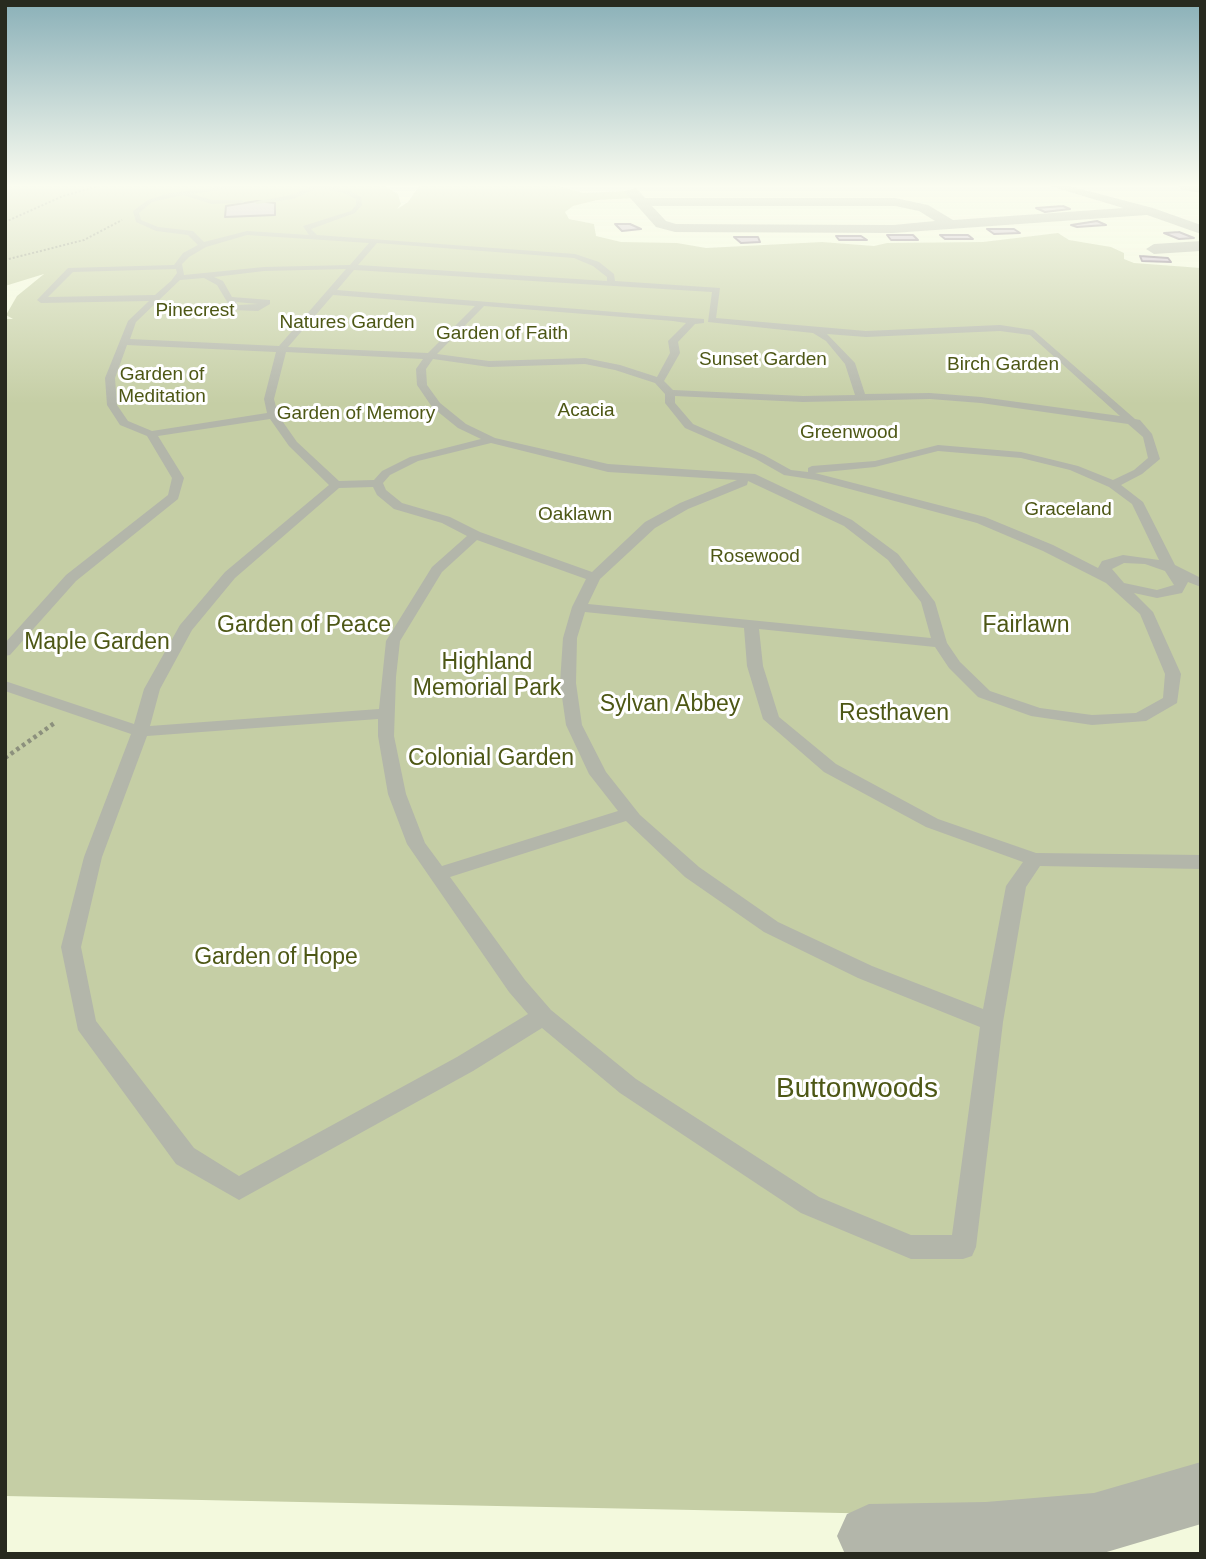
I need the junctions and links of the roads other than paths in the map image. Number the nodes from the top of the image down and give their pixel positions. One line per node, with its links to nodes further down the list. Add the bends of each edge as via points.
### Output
1 (184, 259): 5 (lane)
2 (358, 259): 4 (lane)
3 (582, 259): 7 (lane, via 611,276)
4 (350, 267): 6 (lane); 7 (lane); 8 (lane)
5 (178, 272): 6 (lane); 9 (lane); 9 (lane, via 71,270 41,300)
6 (204, 275): 10 (lane, via 220,283)
7 (611, 282): 12 (lane, via 717,290)
8 (330, 292): 11 (lane); 16 (lane)
9 (156, 298): 15 (lane, via 132,321)
10 (231, 299)
11 (481, 304): 13 (lane); 17 (lane)
12 (711, 320): 13 (lane); 14 (lane)
13 (692, 322): 18 (lane, via 673,341 675,353)
14 (815, 330): 20 (lane, via 830,339 850,363); 22 (lane, via 866,334 1000,328 1033,333)
15 (125, 342): 16 (lane); 23 (lane, via 110,378 113,405 124,423)
16 (282, 348): 17 (lane); 21 (lane, via 269,398)
17 (430, 356): 18 (lane, via 489,364 585,361); 24 (lane, via 421,369 422,385 436,405 462,426)
18 (659, 381): 19 (lane)
19 (670, 393): 20 (lane, via 739,398); 25 (lane, via 670,403 689,426)
20 (860, 397): 22 (lane, via 981,400)
21 (273, 415): 23 (lane); 29 (lane, via 293,444)
22 (1136, 422): 28 (lane, via 1148,436 1154,459)
23 (151, 433): 38 (lane, via 178,478 174,496 71,578)
24 (491, 440): 26 (lane, via 608,468); 27 (lane, via 414,459)
25 (788, 473): 26 (lane); 28 (lane, via 875,464 938,448 1021,455 1074,468); 33 (lane, via 981,520)
26 (755, 478): 32 (lane, via 694,501 650,525); 37 (lane, via 848,523 894,557 928,602)
27 (377, 483): 29 (lane); 30 (lane, via 398,506 446,520)
28 (1113, 484): 31 (lane, via 1138,502)
29 (336, 485): 41 (lane, via 230,575 185,628 152,689)
30 (475, 535): 32 (lane); 40 (lane, via 437,570 393,641)
31 (1170, 568): 33 (lane, via 1147,560 1114,561 1105,569); 33 (lane, via 1181,585 1168,593 1131,590); 34 (lane)
32 (594, 577): 35 (lane)
33 (1111, 580): 37 (lane, via 1146,612 1174,674 1171,700 1140,718 1092,720 1037,713 984,694 954,665)
34 (1201, 583)
35 (579, 607): 36 (lane); 42 (lane, via 570,638 568,683 574,725 598,774)
36 (751, 626): 37 (lane); 43 (lane, via 755,666 771,719 830,768 932,823)
37 (940, 643)
38 (5, 652)
39 (5, 686): 41 (lane)
40 (387, 713): 41 (lane); 45 (lane, via 386,736 397,794 416,844)
41 (140, 732): 46 (lane, via 93,857 71,947 86,1024 185,1156 239,1189 465,1065)
42 (630, 814): 45 (lane); 47 (lane, via 692,872 771,927 865,972)
43 (1035, 859): 44 (lane); 47 (lane, via 1016,886)
44 (1201, 862)
45 (438, 874): 46 (lane)
46 (543, 1016): 47 (lane, via 628,1086 810,1205 911,1247 963,1247)
47 (992, 1022)
48 (1201, 1493): 49 (street, via 1094,1524 986,1534)
49 (869, 1536)

